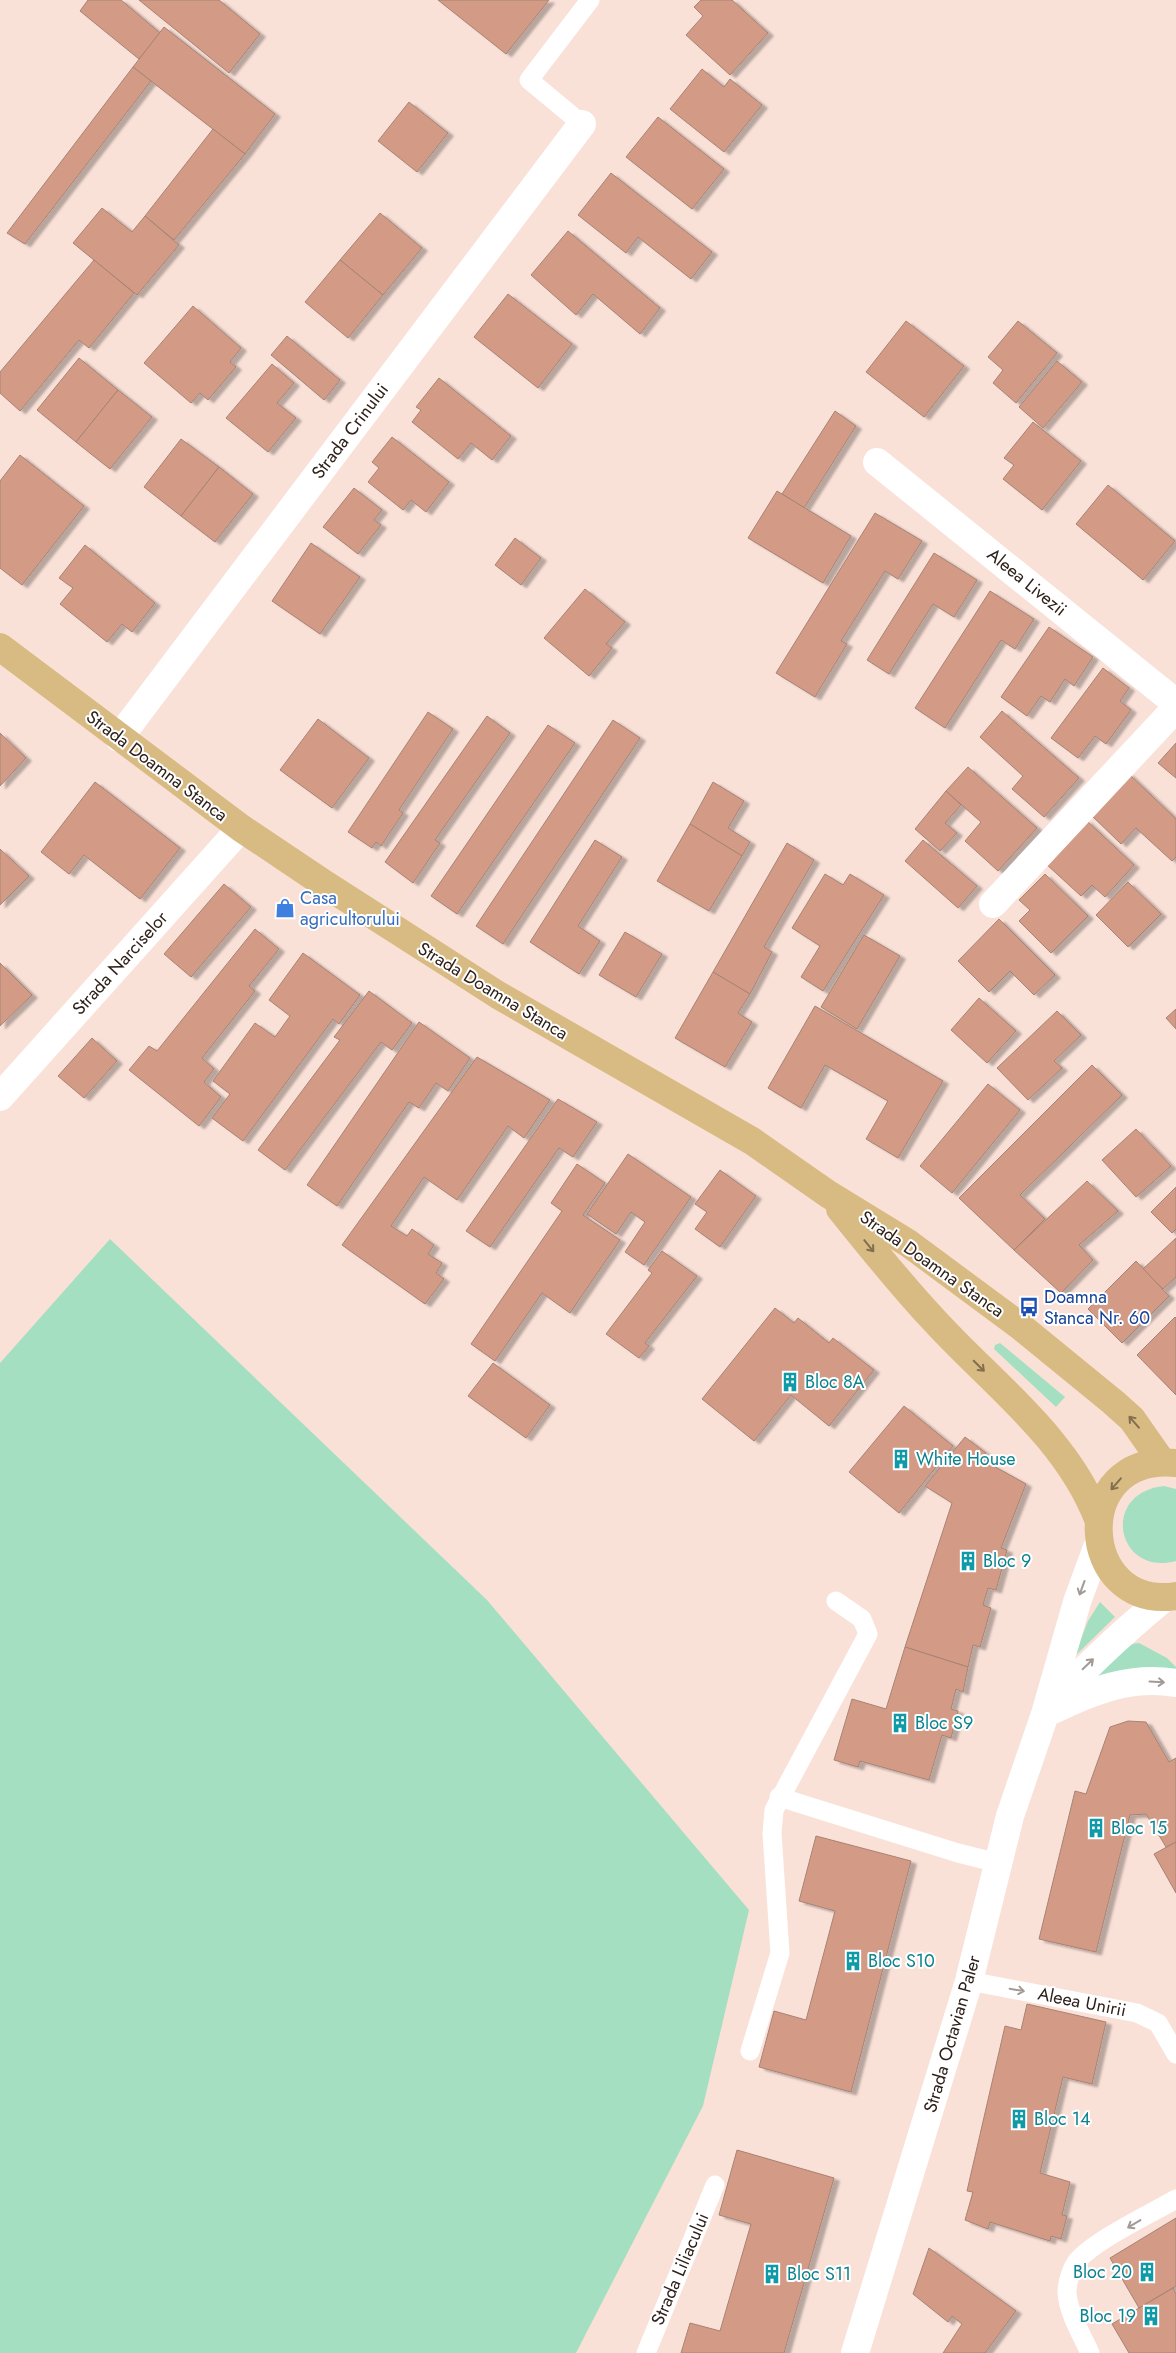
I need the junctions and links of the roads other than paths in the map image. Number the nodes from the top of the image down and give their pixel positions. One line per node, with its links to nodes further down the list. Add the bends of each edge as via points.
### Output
1 (590, 0): 2 (lane, via 529,80)
2 (582, 124): 7 (street, Strada Crinului)
3 (877, 462): 5 (street, Aleea Livezii)
4 (0, 647): 7 (main road, Strada Doamna Stanca)
5 (1176, 703)
6 (1176, 708): 9 (street)
7 (119, 738): 8 (main road, Strada Doamna Stanca)
8 (240, 828): 10 (street, Strada Narciselor); 11 (main road, Strada Doamna Stanca, via 418,945 578,1043 752,1141)
9 (993, 904)
10 (0, 1097)
11 (828, 1194): 12 (main road, Strada Doamna Stanca, one-way to 11, via 1132,1418 1020,1326 908,1243); 13 (main road, Strada Doamna Stanca, one-way to 13, via 933,1320 1030,1417 1063,1455 1088,1493)
12 (1169, 1462): 13 (main road, one-way to 13, via 1139,1466 1120,1479 1106,1497)
13 (1098, 1530): 15 (main road, Strada Doamna Stanca, via 1107,1564 1121,1581); 17 (street, Strada Octavian Paler, one-way to 17)
14 (836, 1602): 18 (lane, via 862,1619 868,1634)
15 (1172, 1604): 17 (street, one-way to 15, via 1091,1661)
16 (1176, 1683): 17 (street, one-way to 16, via 1086,1694 1119,1684 1137,1681)
17 (1045, 1714): 19 (street, Strada Octavian Paler, via 1010,1816)
18 (779, 1797): 19 (lane); 21 (lane, via 772,1833 780,1953)
19 (998, 1863): 20 (street, Strada Octavian Paler)
20 (969, 1981): 22 (lane, Aleea Unirii, one-way to 22, via 1137,2013 1158,2023); 26 (street, Strada Octavian Paler)
21 (750, 2051)
22 (1176, 2054)
23 (715, 2185): 25 (lane, Strada Liliacului)
24 (1176, 2199): 27 (lane, one-way to 27, via 1077,2261 1069,2278 1067,2293)
25 (646, 2353)
26 (855, 2353)
27 (1090, 2353)

